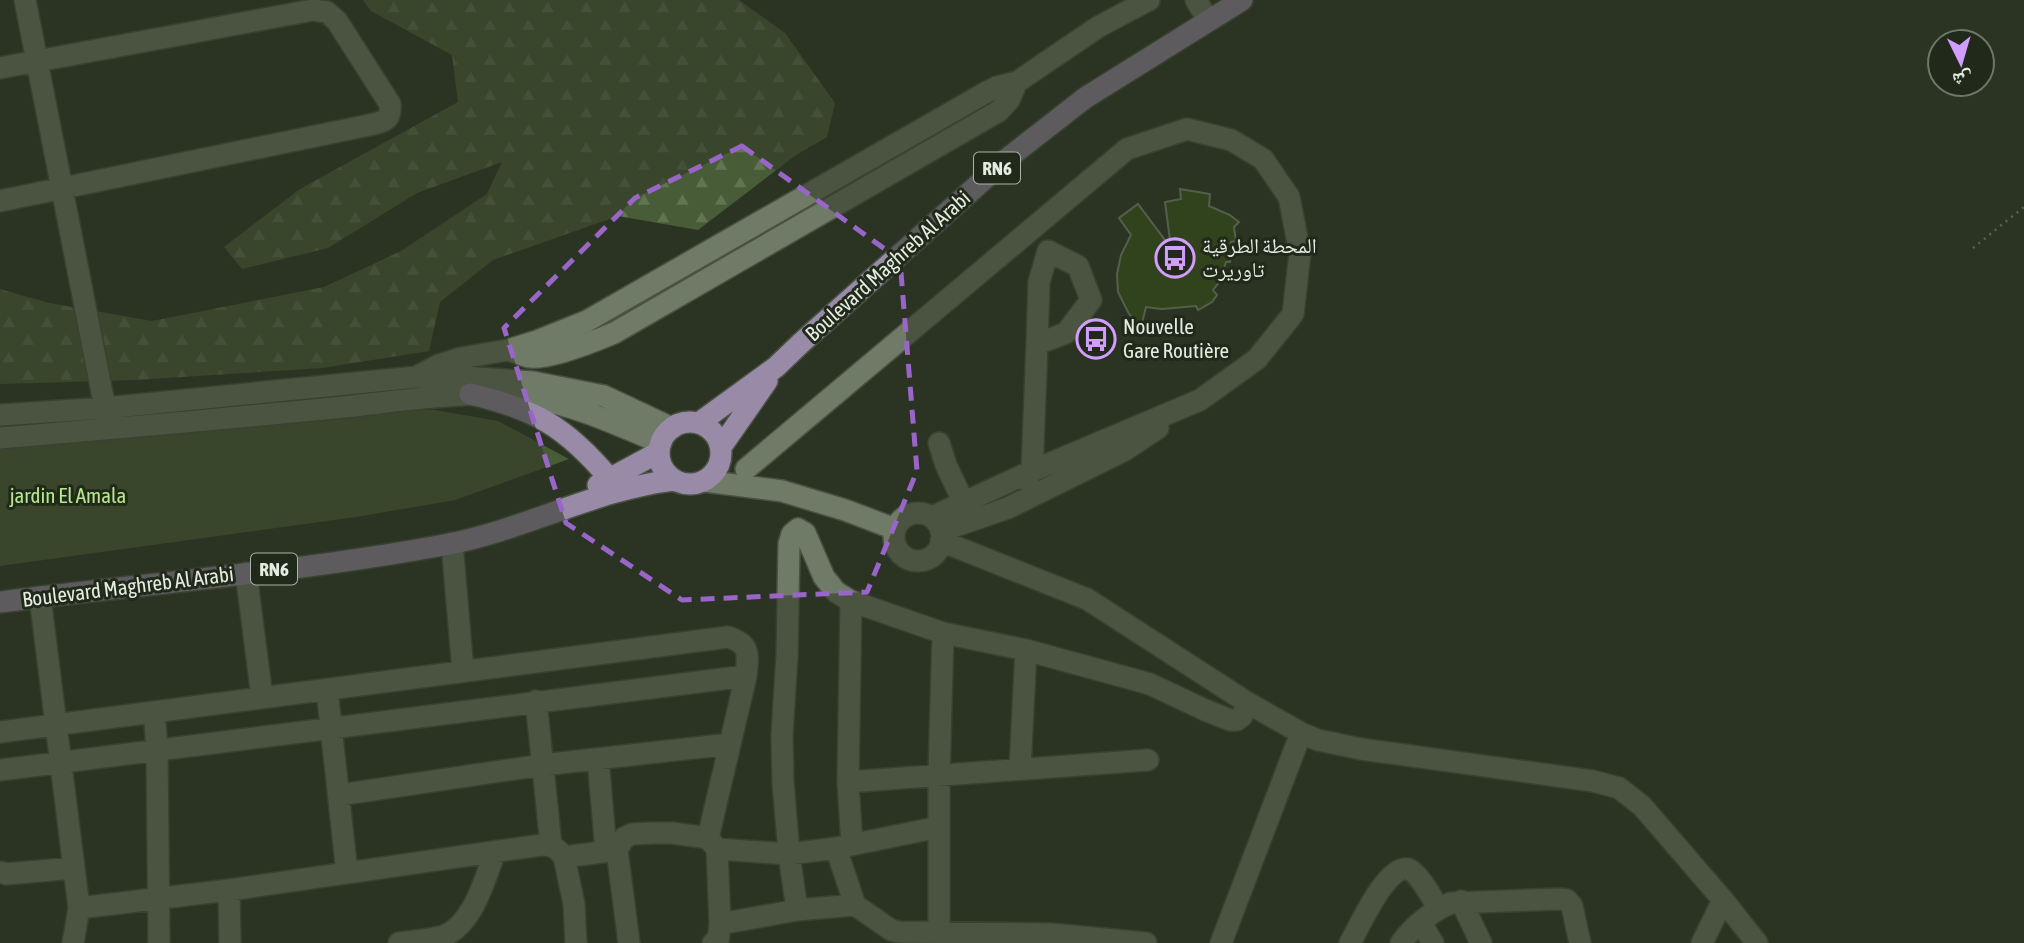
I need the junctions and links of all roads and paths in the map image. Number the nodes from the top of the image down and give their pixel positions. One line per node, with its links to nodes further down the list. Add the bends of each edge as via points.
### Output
1 (25, 0): 6 (street)
2 (1149, 0): 14 (street, via 1098,27 1017,82 985,93 606,311 555,334 461,358)
3 (1196, 0): 5 (street)
4 (1242, 0): 5 (main road, Boulevard Maghreb Al Arabi / RN6)
5 (1208, 20): 13 (main road, Boulevard Maghreb Al Arabi / RN6, via 1085,98 1025,144)
6 (36, 60): 7 (street); 8 (street); 8 (street, via 313,10 327,12 337,21 390,104 390,117 374,124)
7 (0, 68)
8 (61, 187): 9 (street); 17 (street)
9 (0, 201)
10 (2024, 207): 11 (path)
11 (1973, 248)
12 (1037, 344): 26 (street)
13 (776, 367): 19 (main road, Boulevard Maghreb Al Arabi / RN6); 24 (main road, Boulevard Maghreb Al Arabi / RN6)
14 (416, 377): 17 (street); 22 (street, via 533,382 604,396)
15 (470, 394): 20 (street); 22 (street, via 530,398 587,412); 27 (main road, via 501,401 562,431)
16 (1200, 400): 25 (street, via 1257,359 1293,314 1300,253 1289,197 1263,159 1231,140 1187,129 1127,149); 26 (street); 32 (street, via 1125,450)
17 (105, 408): 18 (street); 20 (street)
18 (0, 415)
19 (699, 423): 22 (main road, RN6, via 690,422); 24 (main road, via 709,428)
20 (107, 429): 21 (street)
21 (0, 438)
22 (664, 441): 27 (main road, Boulevard Maghreb Al Arabi / RN6); 28 (main road, via 663,468)
23 (939, 443): 31 (street)
24 (721, 451): 25 (street); 29 (main road, RN6, via 714,473)
25 (746, 469): 30 (street)
26 (1032, 471): 31 (street); 32 (street)
27 (609, 478): 33 (main road, Boulevard Maghreb Al Arabi / RN6)
28 (674, 480): 29 (main road, RN6); 33 (main road, Boulevard Maghreb Al Arabi / RN6, via 652,482)
29 (704, 481): 30 (street)
30 (782, 491): 34 (street)
31 (963, 501): 35 (street)
32 (1008, 509): 35 (street)
33 (544, 515): 36 (main road, Boulevard Maghreb Al Arabi / RN6)
34 (895, 529): 35 (street, via 915,513 923,514); 35 (street, via 895,545 905,557 920,561 934,554)
35 (938, 529): 48 (street, via 1087,599)
36 (452, 543): 37 (main road, Boulevard Maghreb Al Arabi / RN6); 43 (street)
37 (246, 573): 38 (main road, Boulevard Maghreb Al Arabi / RN6); 46 (street)
38 (40, 597): 40 (main road, Boulevard Maghreb Al Arabi / RN6); 50 (street)
39 (851, 601): 41 (street); 63 (street); 71 (street, via 824,577 805,533 798,529 789,544 782,735)
40 (0, 602)
41 (943, 633): 42 (street); 62 (street)
42 (1026, 650): 48 (street, via 1150,684 1230,720 1242,716); 60 (street)
43 (463, 671): 44 (street, via 728,637 739,640 746,649); 45 (street)
44 (746, 676): 47 (street); 54 (street)
45 (327, 690): 46 (street); 51 (street)
46 (262, 697): 49 (street)
47 (536, 701): 51 (street); 59 (street)
48 (1248, 703): 53 (street)
49 (154, 712): 50 (street); 55 (street)
50 (57, 726): 52 (street); 58 (street)
51 (332, 727): 55 (street); 64 (street)
52 (0, 732)
53 (1301, 733): 77 (street, via 1361,749 1619,788 1642,806); 97 (street)
54 (730, 744): 56 (street); 66 (street)
55 (157, 749): 58 (street); 76 (street)
56 (598, 760): 59 (street); 68 (street)
57 (1148, 760): 60 (street)
58 (60, 762): 61 (street); 72 (street)
59 (542, 765): 64 (street); 69 (street)
60 (1020, 769): 62 (street)
61 (0, 770)
62 (939, 776): 63 (street); 65 (street)
63 (848, 782): 67 (street)
64 (339, 795): 74 (street)
65 (939, 827): 67 (street); 84 (street)
66 (712, 844): 68 (street, via 672,833 632,834); 71 (street); 86 (street)
67 (844, 846): 71 (street); 79 (street)
68 (611, 850): 69 (street); 95 (street)
69 (558, 851): 70 (street); 94 (street, via 574,904)
70 (495, 852): 74 (street); 88 (street, via 469,914)
71 (789, 854): 82 (street)
72 (74, 867): 73 (street); 80 (street)
73 (0, 872)
74 (347, 873): 75 (street)
75 (229, 890): 76 (street); 92 (street)
76 (159, 899): 80 (street); 91 (street)
77 (1723, 900): 103 (street); 104 (street)
78 (1461, 901): 81 (street); 101 (street); 102 (street, via 1567,900)
79 (855, 905): 82 (street); 85 (street)
80 (79, 908): 90 (street)
81 (1438, 908): 83 (street); 98 (street, via 1415,873 1399,870 1385,882)
82 (797, 910): 86 (street)
83 (1421, 923): 99 (street); 100 (street)
84 (939, 932): 85 (street); 87 (street)
85 (891, 936)
86 (717, 938)
87 (995, 938): 89 (street)
88 (446, 939): 93 (street)
89 (1052, 939): 96 (street)
90 (73, 943)
91 (159, 943)
92 (230, 943)
93 (399, 943)
94 (576, 943)
95 (629, 943)
96 (1146, 943)
97 (1221, 943)
98 (1350, 943)
99 (1401, 943)
100 (1433, 943)
101 (1481, 943)
102 (1580, 943)
103 (1702, 943)
104 (1757, 943)

